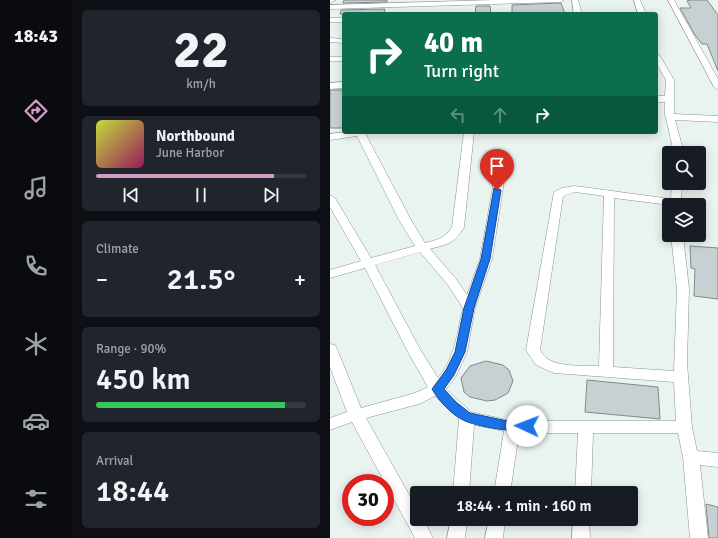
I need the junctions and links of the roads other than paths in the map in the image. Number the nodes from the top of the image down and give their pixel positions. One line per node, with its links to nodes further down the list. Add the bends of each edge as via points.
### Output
1 (561, 0): 5 (street)
2 (575, 0): 6 (street)
3 (637, 0): 7 (street)
4 (671, 0): 17 (street)
5 (330, 7)
6 (578, 12)
7 (641, 12)
8 (330, 20): 9 (street)
9 (342, 20)
10 (330, 40): 11 (street)
11 (342, 41)
12 (330, 59): 13 (street)
13 (342, 59)
14 (658, 59): 19 (street, via 670,80)
15 (342, 85): 16 (street)
16 (330, 86)
17 (718, 87)
18 (658, 99): 19 (street)
19 (669, 99): 20 (street)
20 (670, 117): 21 (street); 26 (street)
21 (718, 119)
22 (351, 134): 25 (street)
23 (363, 134): 32 (street, via 405,220)
24 (469, 134): 32 (street, via 456,232 449,239)
25 (330, 138)
26 (677, 146)
27 (500, 175): 35 (street, via 486,259)
28 (609, 195): 30 (street); 37 (street); 37 (street, via 575,189 558,194 533,350 542,364 554,368)
29 (330, 198): 33 (street)
30 (662, 202)
31 (678, 242): 38 (street, via 683,289)
32 (422, 247): 33 (street); 35 (street, via 452,282)
33 (369, 264): 34 (street); 39 (street)
34 (330, 274)
35 (469, 308): 39 (street, via 460,352 451,372)
36 (330, 349): 40 (street)
37 (606, 370): 38 (street)
38 (681, 377): 45 (street)
39 (437, 389): 40 (street, via 404,403); 41 (street)
40 (356, 415): 42 (street); 54 (street)
41 (467, 416): 44 (street); 48 (street)
42 (330, 424)
43 (586, 426): 44 (street); 45 (street); 50 (street)
44 (512, 427): 49 (street)
45 (684, 427): 46 (street)
46 (691, 457): 47 (street); 58 (street)
47 (718, 460)
48 (462, 486)
49 (503, 486)
50 (583, 486)
51 (458, 526): 55 (street)
52 (496, 526): 56 (street)
53 (581, 526): 57 (street)
54 (424, 538)
55 (456, 538)
56 (494, 538)
57 (580, 538)
58 (698, 538)

